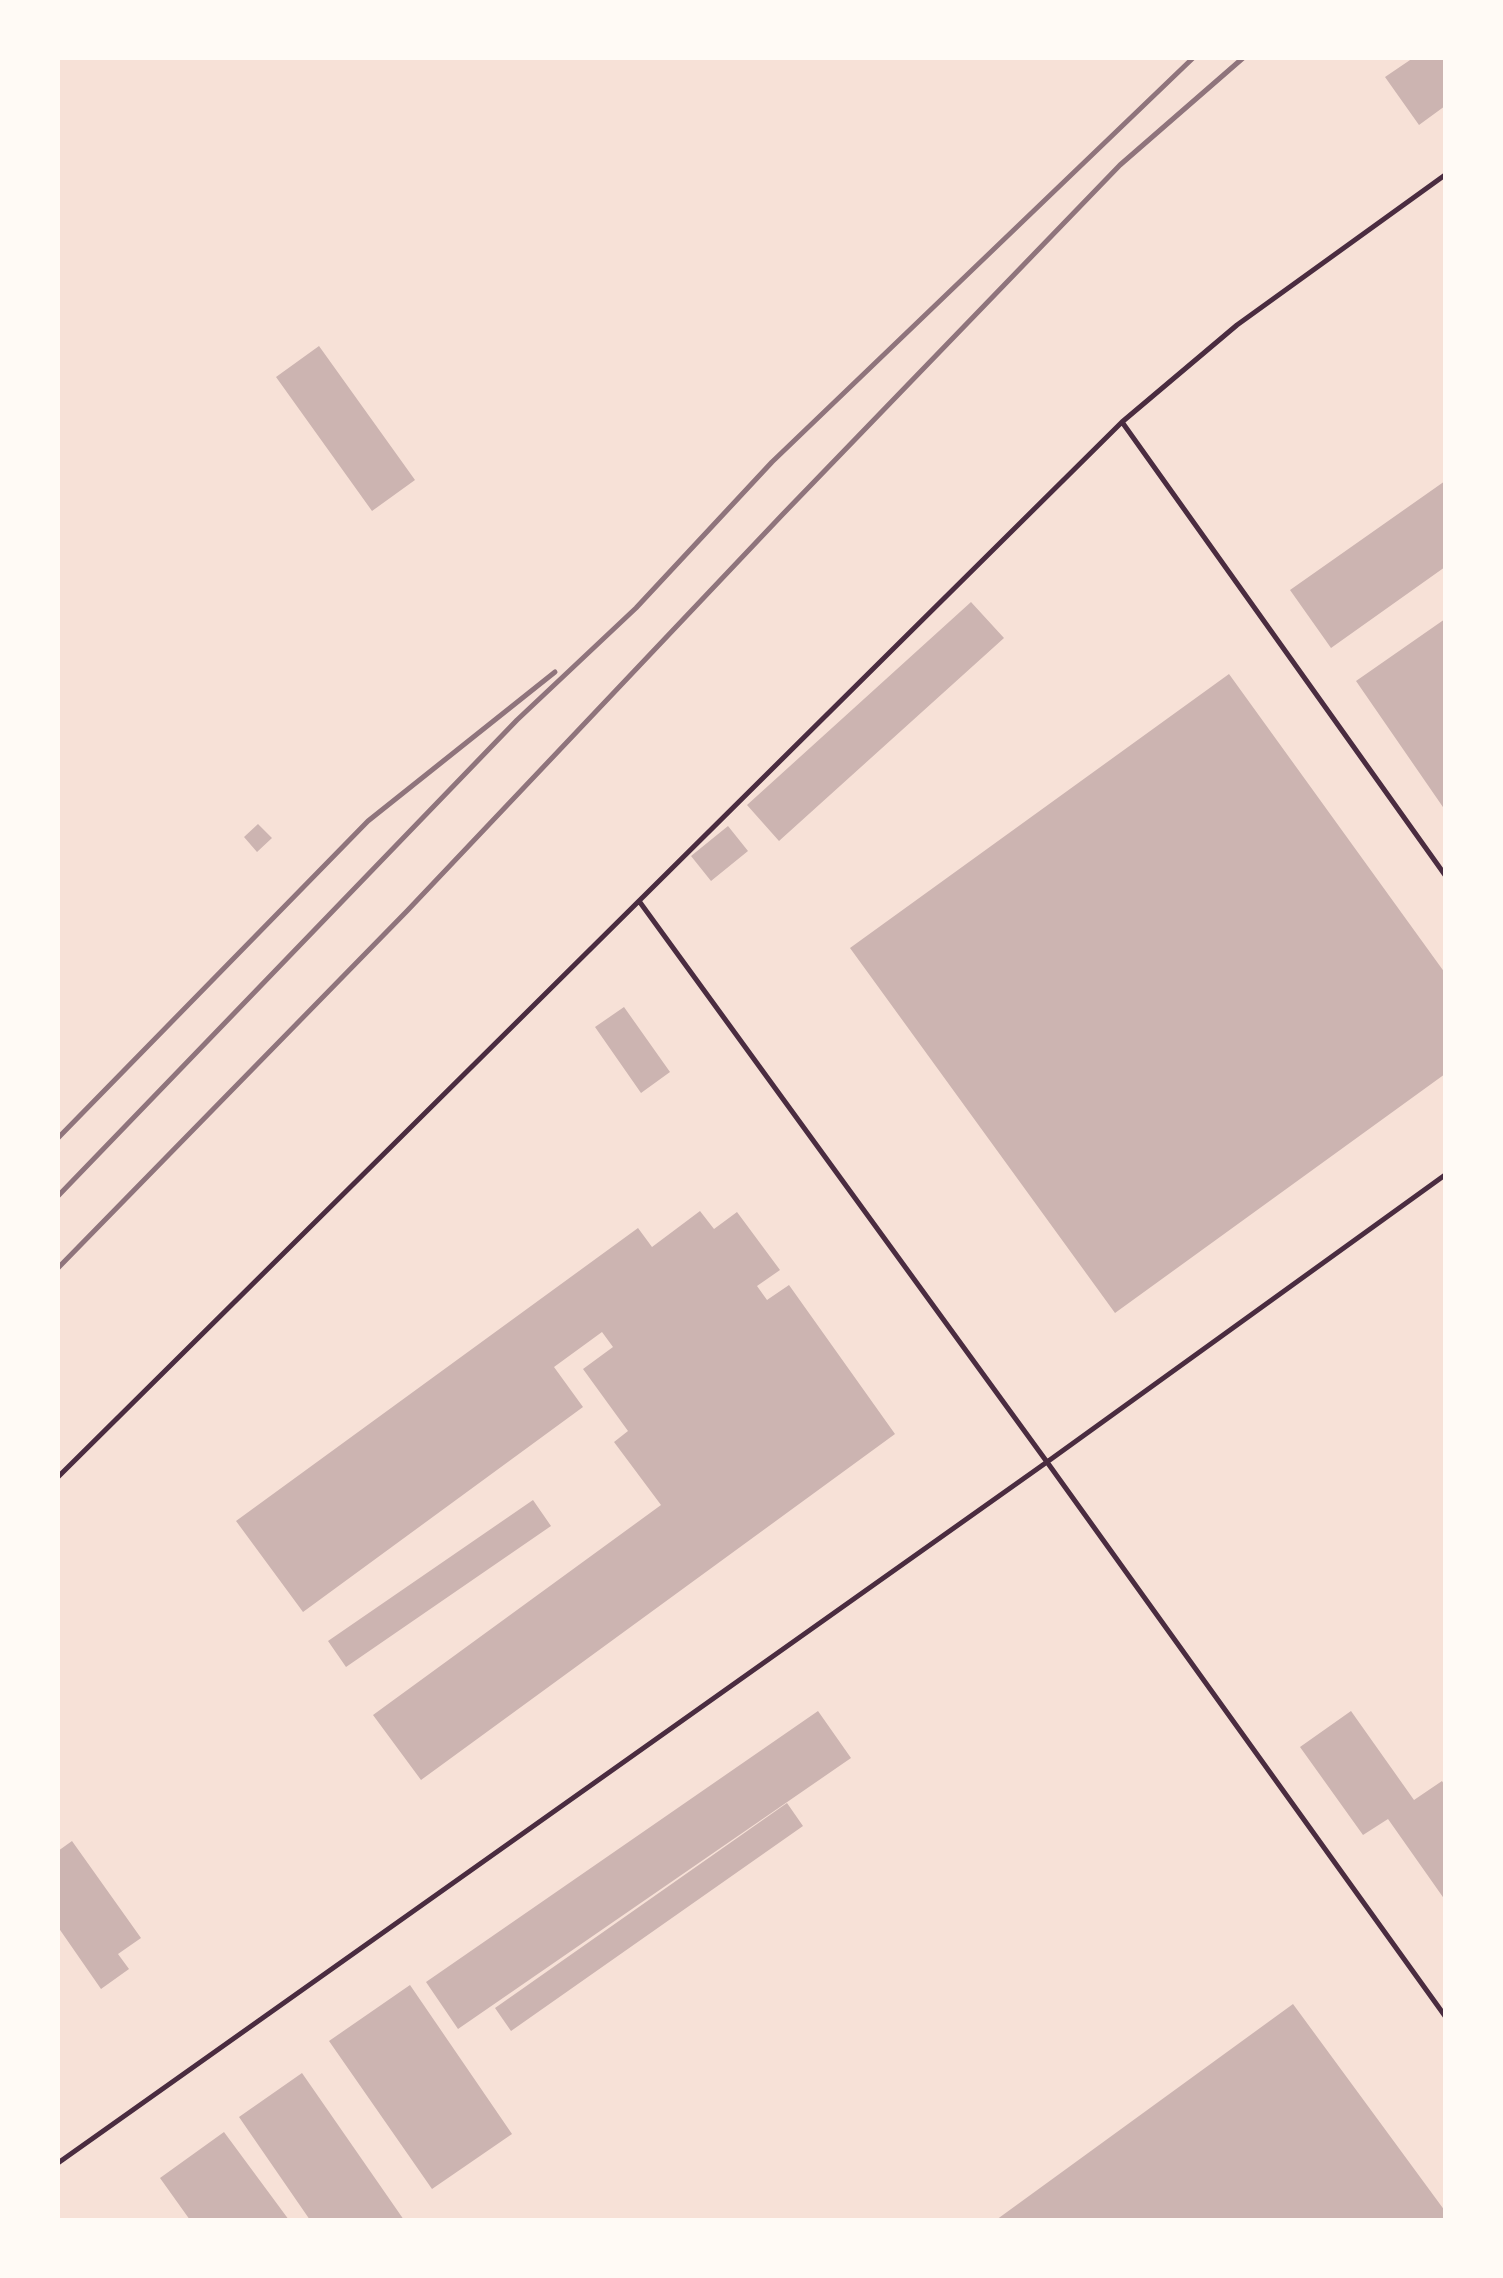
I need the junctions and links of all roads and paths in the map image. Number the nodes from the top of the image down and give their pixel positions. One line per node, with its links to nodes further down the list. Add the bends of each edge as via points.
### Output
1 (1445, 175): 2 (lane, via 1237,325)
2 (1122, 422): 3 (lane); 4 (lane)
3 (1445, 875)
4 (639, 901): 6 (lane); 7 (lane)
5 (1445, 1175): 6 (lane)
6 (1047, 1462): 8 (lane); 9 (lane)
7 (58, 1476)
8 (1445, 2016)
9 (58, 2163)

